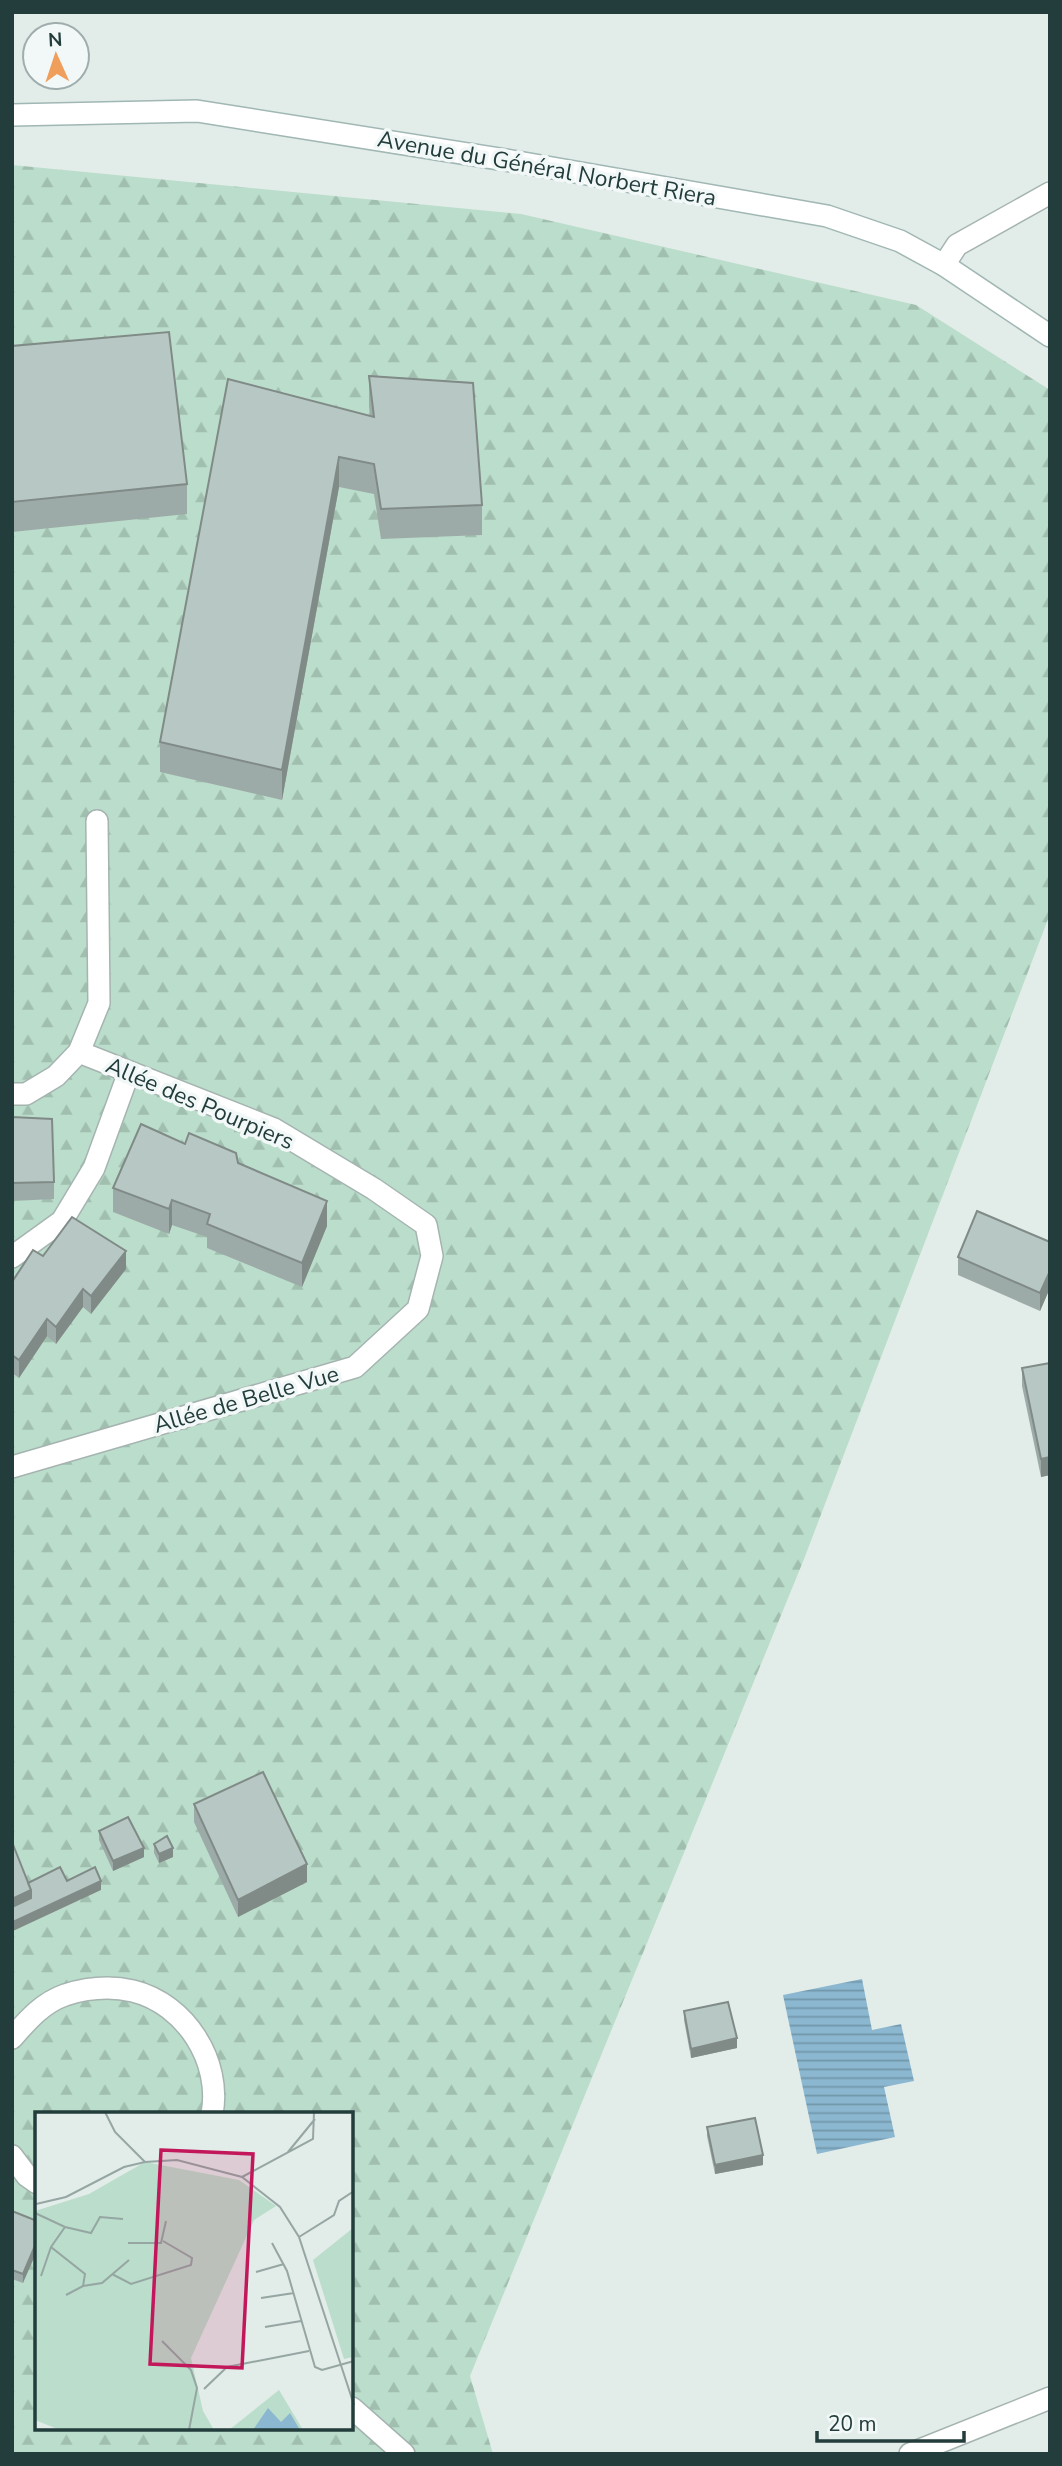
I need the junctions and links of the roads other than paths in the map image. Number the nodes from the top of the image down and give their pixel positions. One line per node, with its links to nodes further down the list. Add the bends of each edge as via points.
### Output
1 (12, 115): 3 (street, Avenue du Général Norbert Riera, via 197,111 518,162 827,216 900,241)
2 (1050, 193): 3 (street, via 957,245)
3 (944, 265): 4 (street, Avenue du Général Norbert Riera)
4 (1050, 336)
5 (97, 821): 6 (street, Allée des Pourpiers, via 99,1003)
6 (79, 1052): 7 (street, Allée des Pourpiers); 8 (street, Allée des Pourpiers, via 56,1076 26,1094)
7 (129, 1072): 9 (street, Allée des Pourpiers, via 274,1129); 10 (street, via 94,1168 62,1221)
8 (12, 1094)
9 (426, 1225): 11 (street, Allée de Belle Vue, via 432,1256 418,1309 355,1367)
10 (12, 1257)
11 (12, 1467)
12 (12, 2038): 13 (street, via 32,2014 63,1996 98,1987 135,1991 167,2007 193,2032 210,2065)
13 (212, 2112)
14 (12, 2156): 15 (street)
15 (35, 2182)
16 (1050, 2398): 19 (street)
17 (354, 2409): 18 (street)
18 (404, 2454)
19 (910, 2454)

